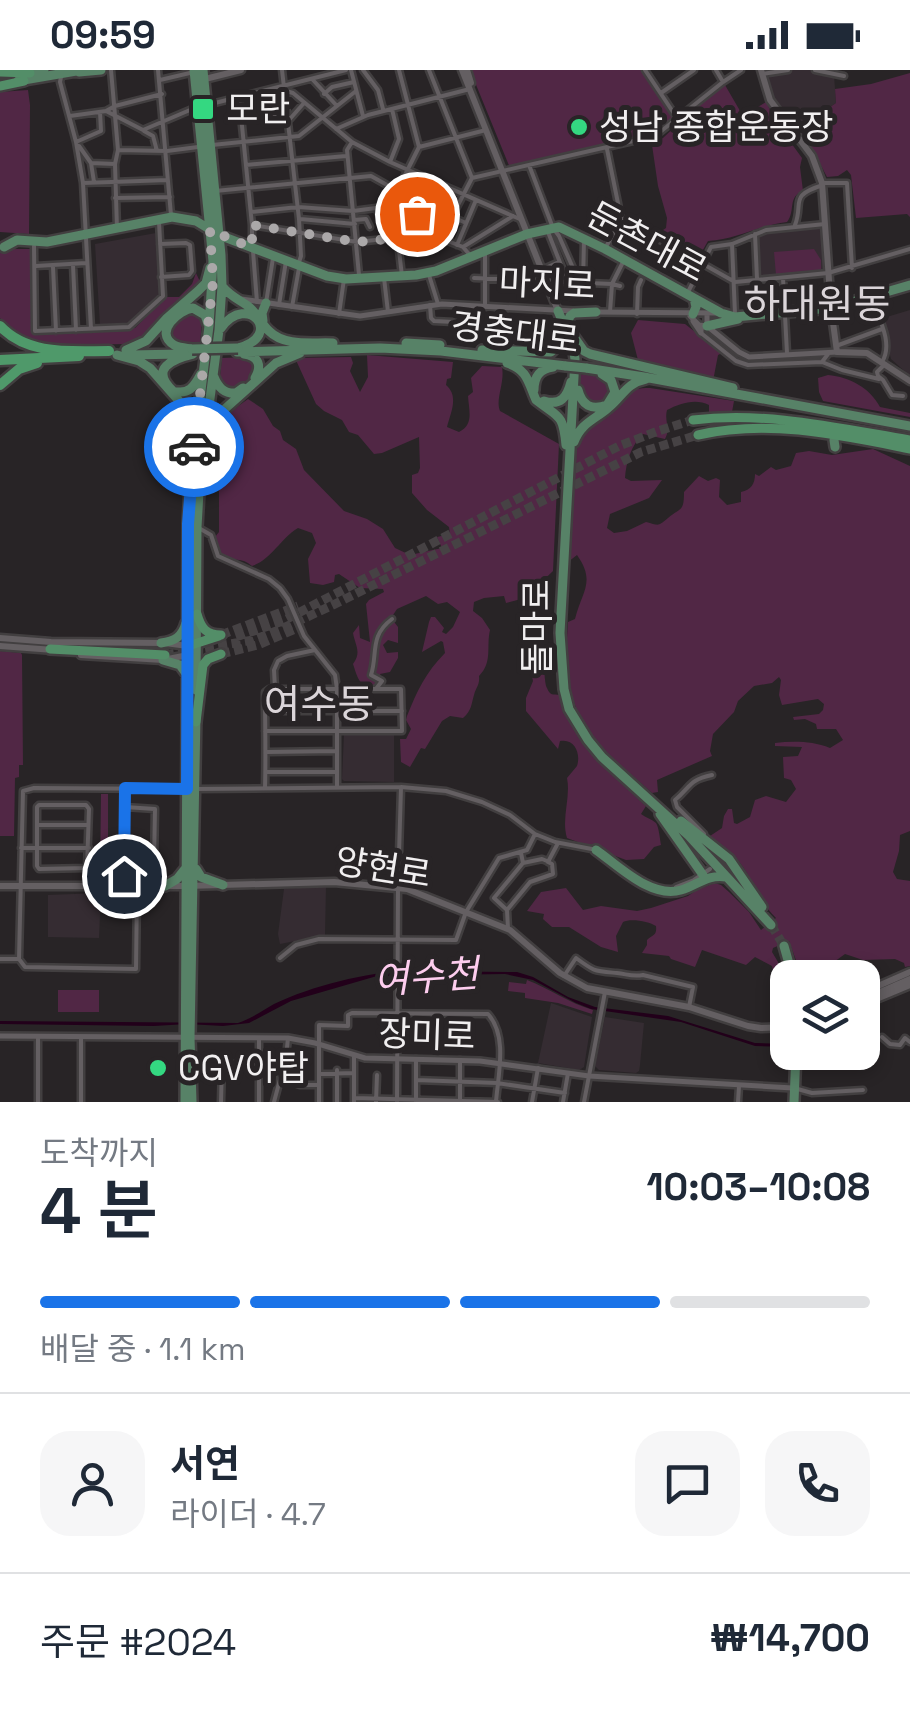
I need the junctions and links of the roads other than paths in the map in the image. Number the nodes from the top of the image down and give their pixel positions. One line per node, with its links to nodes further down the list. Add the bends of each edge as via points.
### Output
1 (44, 70): 23 (main road)
2 (82, 70): 19 (main road)
3 (101, 70): 19 (main road)
4 (111, 70): 40 (street)
5 (158, 70): 27 (street)
6 (241, 70): 22 (main road)
7 (282, 70): 30 (street)
8 (349, 70): 25 (street); 28 (street)
9 (363, 70): 45 (street)
10 (399, 70): 39 (street)
11 (429, 70): 37 (street)
12 (463, 70): 31 (main road)
13 (645, 70): 35 (street)
14 (694, 70): 20 (street)
15 (716, 70): 29 (street)
16 (741, 70): 29 (street)
17 (788, 70): 21 (street)
18 (815, 70): 24 (street)
19 (59, 72): 23 (main road); 47 (street)
20 (685, 72): 35 (street)
21 (762, 72): 85 (main road, via 770,100 812,156)
22 (199, 73): 27 (street); 41 (main road)
23 (22, 74): 26 (highway)
24 (844, 76)
25 (312, 78): 30 (street); 34 (street)
26 (0, 79)
27 (160, 80): 33 (street)
28 (354, 82): 32 (street); 34 (street)
29 (723, 82): 52 (street)
30 (285, 88): 36 (street); 38 (street); 49 (street)
31 (470, 90): 37 (street); 56 (main road)
32 (356, 91): 42 (street); 46 (street)
33 (162, 94): 40 (street); 53 (street)
34 (324, 94): 42 (street)
35 (661, 94): 52 (street)
36 (239, 96): 41 (street); 50 (street)
37 (440, 97): 39 (street); 58 (street)
38 (304, 103): 49 (street); 51 (street)
39 (408, 105): 43 (street); 63 (street)
40 (115, 106): 44 (street); 48 (street)
41 (202, 106): 53 (street); 62 (main road)
42 (337, 106): 51 (street)
43 (392, 109): 45 (street); 70 (street, via 399,139)
44 (103, 111): 47 (street); 48 (street); 59 (street, via 100,132)
45 (383, 111): 46 (street)
46 (363, 116): 54 (street)
47 (69, 117): 59 (street)
48 (115, 117): 55 (street); 65 (street)
49 (288, 117): 50 (street); 57 (street)
50 (242, 118): 60 (street)
51 (322, 118): 54 (street); 57 (street)
52 (677, 118): 64 (street, via 655,136)
53 (164, 120): 55 (street); 67 (street)
54 (335, 129): 61 (street)
55 (143, 130): 66 (street, via 153,136)
56 (486, 130): 58 (street); 76 (main road)
57 (290, 137): 60 (street); 69 (street)
58 (456, 138): 63 (street); 78 (street)
59 (76, 142): 71 (street); 82 (street)
60 (243, 142): 62 (street); 73 (street)
61 (352, 142): 68 (street); 70 (street)
62 (206, 146): 67 (street); 88 (main road); 99 (main road)
63 (419, 147): 75 (street)
64 (607, 148): 74 (street); 104 (street)
65 (118, 150): 66 (street); 72 (street)
66 (156, 151): 67 (street)
67 (166, 151): 79 (street)
68 (348, 156): 69 (street); 77 (street)
69 (293, 160): 73 (street); 83 (street)
70 (390, 162): 75 (street)
71 (91, 164): 72 (street); 81 (street)
72 (115, 164): 80 (street)
73 (246, 165): 86 (street)
74 (529, 165): 76 (street); 117 (street)
75 (408, 169): 84 (street); 87 (street)
76 (502, 171): 78 (street); 107 (main road)
77 (350, 178): 83 (street); 87 (street, via 371,176); 98 (street)
78 (472, 178): 89 (street)
79 (169, 180): 80 (street); 90 (street)
80 (116, 181): 81 (street); 91 (street)
81 (94, 182): 82 (street)
82 (83, 183): 123 (street)
83 (295, 183): 86 (street); 95 (street)
84 (440, 184): 89 (street); 97 (street)
85 (823, 184): 112 (main road); 114 (street, via 800,197); 148 (street, via 847,183)
86 (248, 188): 88 (street); 100 (street)
87 (397, 190): 94 (street)
88 (215, 191): 118 (main road)
89 (464, 194): 92 (street); 103 (street)
90 (170, 196): 91 (street); 101 (street)
91 (115, 198): 116 (street)
92 (476, 200): 102 (street); 111 (street)
93 (417, 204): 94 (street); 97 (street); 122 (street)
94 (393, 206): 96 (street); 124 (street)
95 (298, 208): 98 (street); 100 (street); 105 (street)
96 (376, 208): 98 (street); 106 (street)
97 (429, 208): 103 (street)
98 (353, 211): 110 (street)
99 (209, 212): 108 (main road); 118 (main road)
100 (250, 212): 113 (street)
101 (172, 216): 108 (main road, 둔촌대로); 109 (main road, 둔촌대로)
102 (513, 216): 107 (street); 131 (street)
103 (452, 217): 111 (street); 125 (street)
104 (621, 218): 133 (street); 143 (street)
105 (299, 219): 110 (street); 119 (street)
106 (380, 219)
107 (522, 220): 120 (main road)
108 (196, 221): 118 (main road, 둔촌대로)
109 (159, 222): 116 (main road, 둔촌대로); 118 (main road, 둔촌대로); 123 (main road, 둔촌대로); 128 (street)
110 (354, 222): 115 (street, via 366,220); 127 (street)
111 (466, 223): 131 (street)
112 (825, 224): 114 (street); 151 (main road)
113 (252, 225): 119 (street); 135 (street, via 252,240)
114 (794, 226): 121 (street)
115 (370, 227)
116 (117, 228): 123 (main road, 둔촌대로)
117 (550, 229): 120 (main road, 둔촌대로); 126 (main road, 둔촌대로); 141 (street); 165 (street, via 560,236)
118 (215, 232): 135 (main road); 135 (main road, 둔촌대로)
119 (300, 232): 127 (street); 145 (street)
120 (527, 234): 136 (main road, 둔촌대로); 149 (main road)
121 (755, 234): 129 (street); 161 (street)
122 (417, 236): 124 (street); 125 (street)
123 (85, 237): 130 (main road, 둔촌대로); 132 (main road, 둔촌대로, via 17,240); 142 (street)
124 (397, 238): 127 (street); 152 (street)
125 (442, 238): 131 (street)
126 (584, 238): 133 (main road, 둔촌대로); 165 (street)
127 (357, 242): 156 (street)
128 (160, 244): 154 (street); 154 (street, via 190,245 192,272)
129 (732, 244): 143 (street, via 711,247); 163 (street)
130 (34, 246): 132 (main road, 둔촌대로); 146 (street)
131 (460, 246): 138 (street)
132 (2, 247)
133 (605, 249): 140 (main road, 둔촌대로)
134 (910, 249): 148 (street)
135 (234, 251): 137 (main road, 둔촌대로); 168 (main road); 175 (street); 196 (main road); 209 (main road, via 146,341)
136 (486, 252): 138 (main road, 둔촌대로); 158 (street)
137 (273, 256): 139 (main road, 둔촌대로); 175 (street)
138 (472, 258): 150 (main road, 둔촌대로)
139 (286, 260): 145 (main road, 둔촌대로); 177 (street)
140 (625, 260): 166 (street); 172 (main road, 둔촌대로)
141 (559, 262): 149 (street); 164 (street)
142 (86, 263): 144 (street); 197 (street)
143 (703, 263): 163 (street); 172 (street)
144 (72, 265): 147 (street); 201 (street)
145 (299, 265): 155 (main road, 둔촌대로); 180 (street)
146 (34, 266): 147 (street); 200 (street, via 35,332)
147 (53, 266): 200 (street)
148 (852, 268): 151 (street)
149 (541, 270): 162 (main road)
150 (428, 273): 152 (main road, 둔촌대로); 176 (street)
151 (828, 274): 159 (street); 181 (main road)
152 (402, 276): 153 (main road, 둔촌대로)
153 (384, 277): 156 (main road, 둔촌대로); 183 (street)
154 (161, 278): 197 (street, via 163,296 129,327)
155 (344, 278): 156 (main road, 둔촌대로); 188 (street)
156 (360, 278)
157 (474, 278): 158 (street)
158 (487, 278): 162 (street); 179 (street)
159 (783, 278): 161 (street); 187 (street)
160 (641, 280): 171 (street)
161 (758, 280): 163 (street)
162 (546, 282): 164 (street); 182 (main road)
163 (736, 282): 192 (street)
164 (568, 283): 165 (street)
165 (581, 284): 166 (street)
166 (612, 284): 169 (street); 185 (street)
167 (910, 285): 173 (main road, 둔촌대로)
168 (222, 286): 174 (main road); 196 (main road)
169 (620, 286)
170 (628, 292): 171 (street)
171 (638, 292): 189 (street)
172 (691, 296): 186 (main road, 둔촌대로); 191 (main road)
173 (871, 298): 181 (main road, 둔촌대로); 199 (street)
174 (234, 299): 175 (street, 마지로); 194 (main road)
175 (262, 302): 177 (street, 마지로); 194 (main road)
176 (434, 304): 178 (street, 마지로); 178 (street, via 434,321 473,324); 183 (street, 마지로)
177 (279, 305): 180 (street, 마지로)
178 (477, 306): 179 (street, 마지로)
179 (485, 306): 182 (street, 마지로)
180 (292, 308): 188 (street, 마지로)
181 (831, 308): 187 (main road, 둔촌대로); 207 (main road)
182 (558, 310): 184 (street, 마지로); 202 (main road, 돌마로)
183 (388, 312): 188 (street, 마지로)
184 (596, 312): 185 (street, 마지로); 202 (main road, via 574,313)
185 (610, 312): 189 (street, 마지로)
186 (720, 313): 190 (street, 마지로); 192 (main road, 둔촌대로)
187 (785, 313): 193 (main road, 둔촌대로); 211 (street)
188 (339, 314)
189 (636, 314): 191 (street, 마지로)
190 (707, 314): 191 (street, 마지로); 198 (street)
191 (692, 316): 198 (street)
192 (735, 317): 193 (main road, 둔촌대로)
193 (749, 317): 198 (main road)
194 (263, 324): 203 (main road, via 286,342)
195 (0, 326): 208 (highway, via 35,347)
196 (214, 328): 205 (main road, via 234,315 255,317 259,337); 206 (main road, via 193,308 169,322 170,342); 219 (main road)
197 (91, 329): 201 (street)
198 (704, 329): 212 (street, via 744,355); 216 (street, via 736,362)
199 (882, 329): 207 (street); 215 (street)
200 (56, 330): 201 (street)
201 (76, 330)
202 (566, 330): 210 (main road, via 551,352); 218 (main road, 돌마로); 224 (main road, via 590,354)
203 (350, 344): 205 (main road, 경충대로); 210 (main road, 경충대로, via 425,344)
204 (380, 348): 205 (main road, 경충대로); 210 (main road, 경충대로); 229 (main road, via 283,358 218,415)
205 (237, 350): 206 (main road, 경충대로, bridge); 219 (main road, via 260,366 240,391 220,389)
206 (192, 351): 209 (main road, 경충대로); 219 (main road, via 166,364 167,386 190,391)
207 (834, 351): 211 (street); 214 (street); 215 (main road)
208 (85, 353): 209 (highway); 213 (highway); 223 (highway, via 28,365)
209 (115, 353): 229 (main road, via 150,368 187,410)
210 (486, 354): 218 (main road, 경충대로); 232 (main road, via 521,369 536,400 561,419)
211 (788, 355): 212 (street)
212 (764, 356): 216 (street)
213 (0, 358)
214 (822, 362): 216 (street); 221 (street)
215 (884, 363): 221 (street); 222 (main road)
216 (765, 365)
217 (586, 366): 218 (main road, 경충대로, bridge); 218 (main road, via 611,380 615,392 607,405 586,405); 220 (main road, 경충대로); 224 (main road, 경충대로)
218 (569, 367): 218 (main road, via 562,401 538,397 538,374); 232 (main road, 돌마로)
219 (209, 371): 229 (main road)
220 (657, 379): 227 (main road, 경충대로); 232 (main road, via 627,386 585,424)
221 (879, 379): 225 (street, via 892,395)
222 (908, 379)
223 (0, 384)
224 (738, 390): 227 (main road, 경충대로)
225 (903, 396)
226 (694, 420): 230 (highway, via 772,418)
227 (910, 424)
228 (698, 434): 231 (highway, via 776,428)
229 (200, 440): 233 (main road); 234 (main road, via 188,524)
230 (910, 440)
231 (910, 448)
232 (568, 469): 262 (main road, 돌마로, via 560,633 564,689 595,750)
233 (197, 527): 234 (main road); 239 (street, via 211,534 218,556 280,588)
234 (193, 615): 238 (main road); 238 (highway, via 205,631 221,635); 240 (main road)
235 (392, 619): 244 (street, via 372,654 371,675 382,681)
236 (0, 642): 237 (main road)
237 (50, 645): 240 (highway)
238 (193, 650): 240 (main road); 240 (main road); 241 (main road); 248 (main road); 248 (highway, via 221,654 202,668)
239 (314, 650): 242 (street, via 278,661); 243 (street, via 335,675)
240 (163, 652): 241 (main road)
241 (189, 680): 261 (main road)
242 (275, 689): 243 (street); 245 (street, via 265,692)
243 (337, 689): 244 (street); 246 (street)
244 (376, 689): 247 (street, via 401,689)
245 (265, 710): 246 (street); 249 (street)
246 (337, 711): 247 (street); 250 (street)
247 (402, 711): 250 (street, via 402,731)
248 (196, 722): 261 (main road)
249 (265, 731): 250 (street); 251 (street)
250 (337, 731): 252 (street)
251 (265, 752): 252 (street); 253 (street)
252 (337, 752): 254 (street)
253 (265, 772): 254 (street); 259 (street)
254 (337, 772): 260 (street)
255 (712, 776): 274 (street, via 689,784 675,804)
256 (401, 787): 260 (street); 267 (street, via 482,802); 288 (street)
257 (67, 788): 258 (street); 263 (street); 269 (street, via 24,791)
258 (125, 788): 261 (street); 264 (street)
259 (265, 788): 260 (street); 261 (street)
260 (337, 788)
261 (191, 789): 278 (main road)
262 (654, 803): 274 (main road); 279 (main road); 280 (main road, 돌마로)
263 (67, 805): 265 (street, via 39,805); 266 (street, via 86,805)
264 (125, 807): 277 (street); 277 (street, via 155,809 156,836 154,862)
265 (37, 824): 266 (street); 270 (street)
266 (89, 825): 271 (street)
267 (535, 834): 268 (street); 273 (street)
268 (558, 843): 272 (street); 276 (street)
269 (21, 848): 270 (street); 283 (street)
270 (36, 848): 271 (street); 271 (street, via 39,869 84,870)
271 (90, 848)
272 (596, 850): 279 (street, via 658,886 676,887); 280 (main road, via 668,892)
273 (520, 853): 275 (street); 290 (street, via 499,858)
274 (721, 858): 280 (main road, 돌마로, via 729,859 771,925)
275 (523, 862): 276 (street); 289 (street, via 494,898)
276 (548, 862): 289 (street, via 553,874 530,882)
277 (124, 864): 284 (street)
278 (190, 864): 281 (main road); 285 (main road); 286 (main road)
279 (707, 872)
280 (726, 876)
281 (222, 884): 286 (main road, 양현로); 288 (main road, 양현로)
282 (0, 886): 283 (main road, 양현로)
283 (20, 886): 284 (main road, 양현로); 296 (street)
284 (124, 886): 287 (main road, 양현로)
285 (165, 886): 286 (main road, 양현로); 287 (main road, 양현로)
286 (190, 886): 306 (main road)
287 (137, 887): 296 (street, via 136,969 25,967)
288 (398, 888): 290 (main road, 양현로); 292 (street)
289 (507, 910): 291 (street)
290 (466, 912): 291 (main road, 양현로); 292 (street, via 456,940)
291 (508, 929): 298 (main road, 양현로)
292 (397, 939): 294 (street, via 319,939); 304 (street)
293 (784, 946): 297 (main road)
294 (280, 958)
295 (0, 959): 296 (street)
296 (19, 960)
297 (788, 960)
298 (564, 976): 302 (main road, 양현로); 303 (street, via 576,958 599,973 693,987)
299 (910, 978): 300 (main road); 301 (main road)
300 (880, 990)
301 (880, 990)
302 (604, 996): 303 (main road, 양현로); 331 (street)
303 (688, 1007): 305 (main road, 양현로)
304 (396, 1013): 314 (street, via 352,1013 348,1026 319,1026); 318 (street); 322 (street, via 488,1014 498,1024)
305 (770, 1027)
306 (187, 1033): 309 (street, 장미로); 310 (street, 장미로); 349 (main road)
307 (0, 1036): 308 (street, 장미로)
308 (38, 1037): 309 (street, 장미로); 347 (street)
309 (81, 1038): 348 (street)
310 (259, 1038): 311 (street, 장미로); 323 (street)
311 (288, 1038): 314 (street, 장미로); 317 (street)
312 (882, 1038): 313 (street)
313 (910, 1042)
314 (319, 1044): 315 (street, 장미로); 329 (street)
315 (354, 1056): 318 (street, 장미로); 327 (street)
316 (274, 1057): 317 (street)
317 (285, 1059): 321 (street); 332 (street)
318 (396, 1059): 319 (street, 장미로); 344 (street)
319 (416, 1059): 320 (street, 장미로); 333 (street)
320 (460, 1060): 322 (street, 장미로); 334 (street)
321 (300, 1061)
322 (499, 1063): 324 (street, 장미로); 335 (street)
323 (259, 1064): 350 (street, via 222,1064); 351 (street)
324 (538, 1068): 328 (street, 장미로); 338 (street)
325 (796, 1070): 339 (main road)
326 (337, 1072): 327 (street); 329 (street); 354 (street)
327 (354, 1073): 342 (street)
328 (568, 1073): 331 (street, 장미로); 341 (street)
329 (319, 1074): 336 (street)
330 (376, 1075): 343 (street)
331 (589, 1076): 337 (street, 장미로); 358 (street)
332 (280, 1078): 336 (street); 352 (street)
333 (416, 1080): 334 (street); 345 (street)
334 (460, 1080): 335 (street); 346 (street)
335 (498, 1083): 338 (street); 355 (street)
336 (319, 1085): 353 (street)
337 (738, 1086): 339 (street, 장미로); 359 (street)
338 (535, 1088): 341 (street); 356 (street)
339 (794, 1088): 340 (street); 360 (main road)
340 (863, 1090)
341 (564, 1093): 357 (street)
342 (354, 1100): 343 (street)
343 (376, 1100): 344 (street)
344 (397, 1100): 345 (street)
345 (416, 1100): 346 (street)
346 (460, 1101): 355 (street)
347 (38, 1102)
348 (82, 1102)
349 (188, 1102)
350 (221, 1102)
351 (260, 1102)
352 (274, 1102)
353 (319, 1102)
354 (337, 1102)
355 (496, 1102)
356 (532, 1102)
357 (563, 1102)
358 (584, 1102)
359 (738, 1102)
360 (794, 1102)

